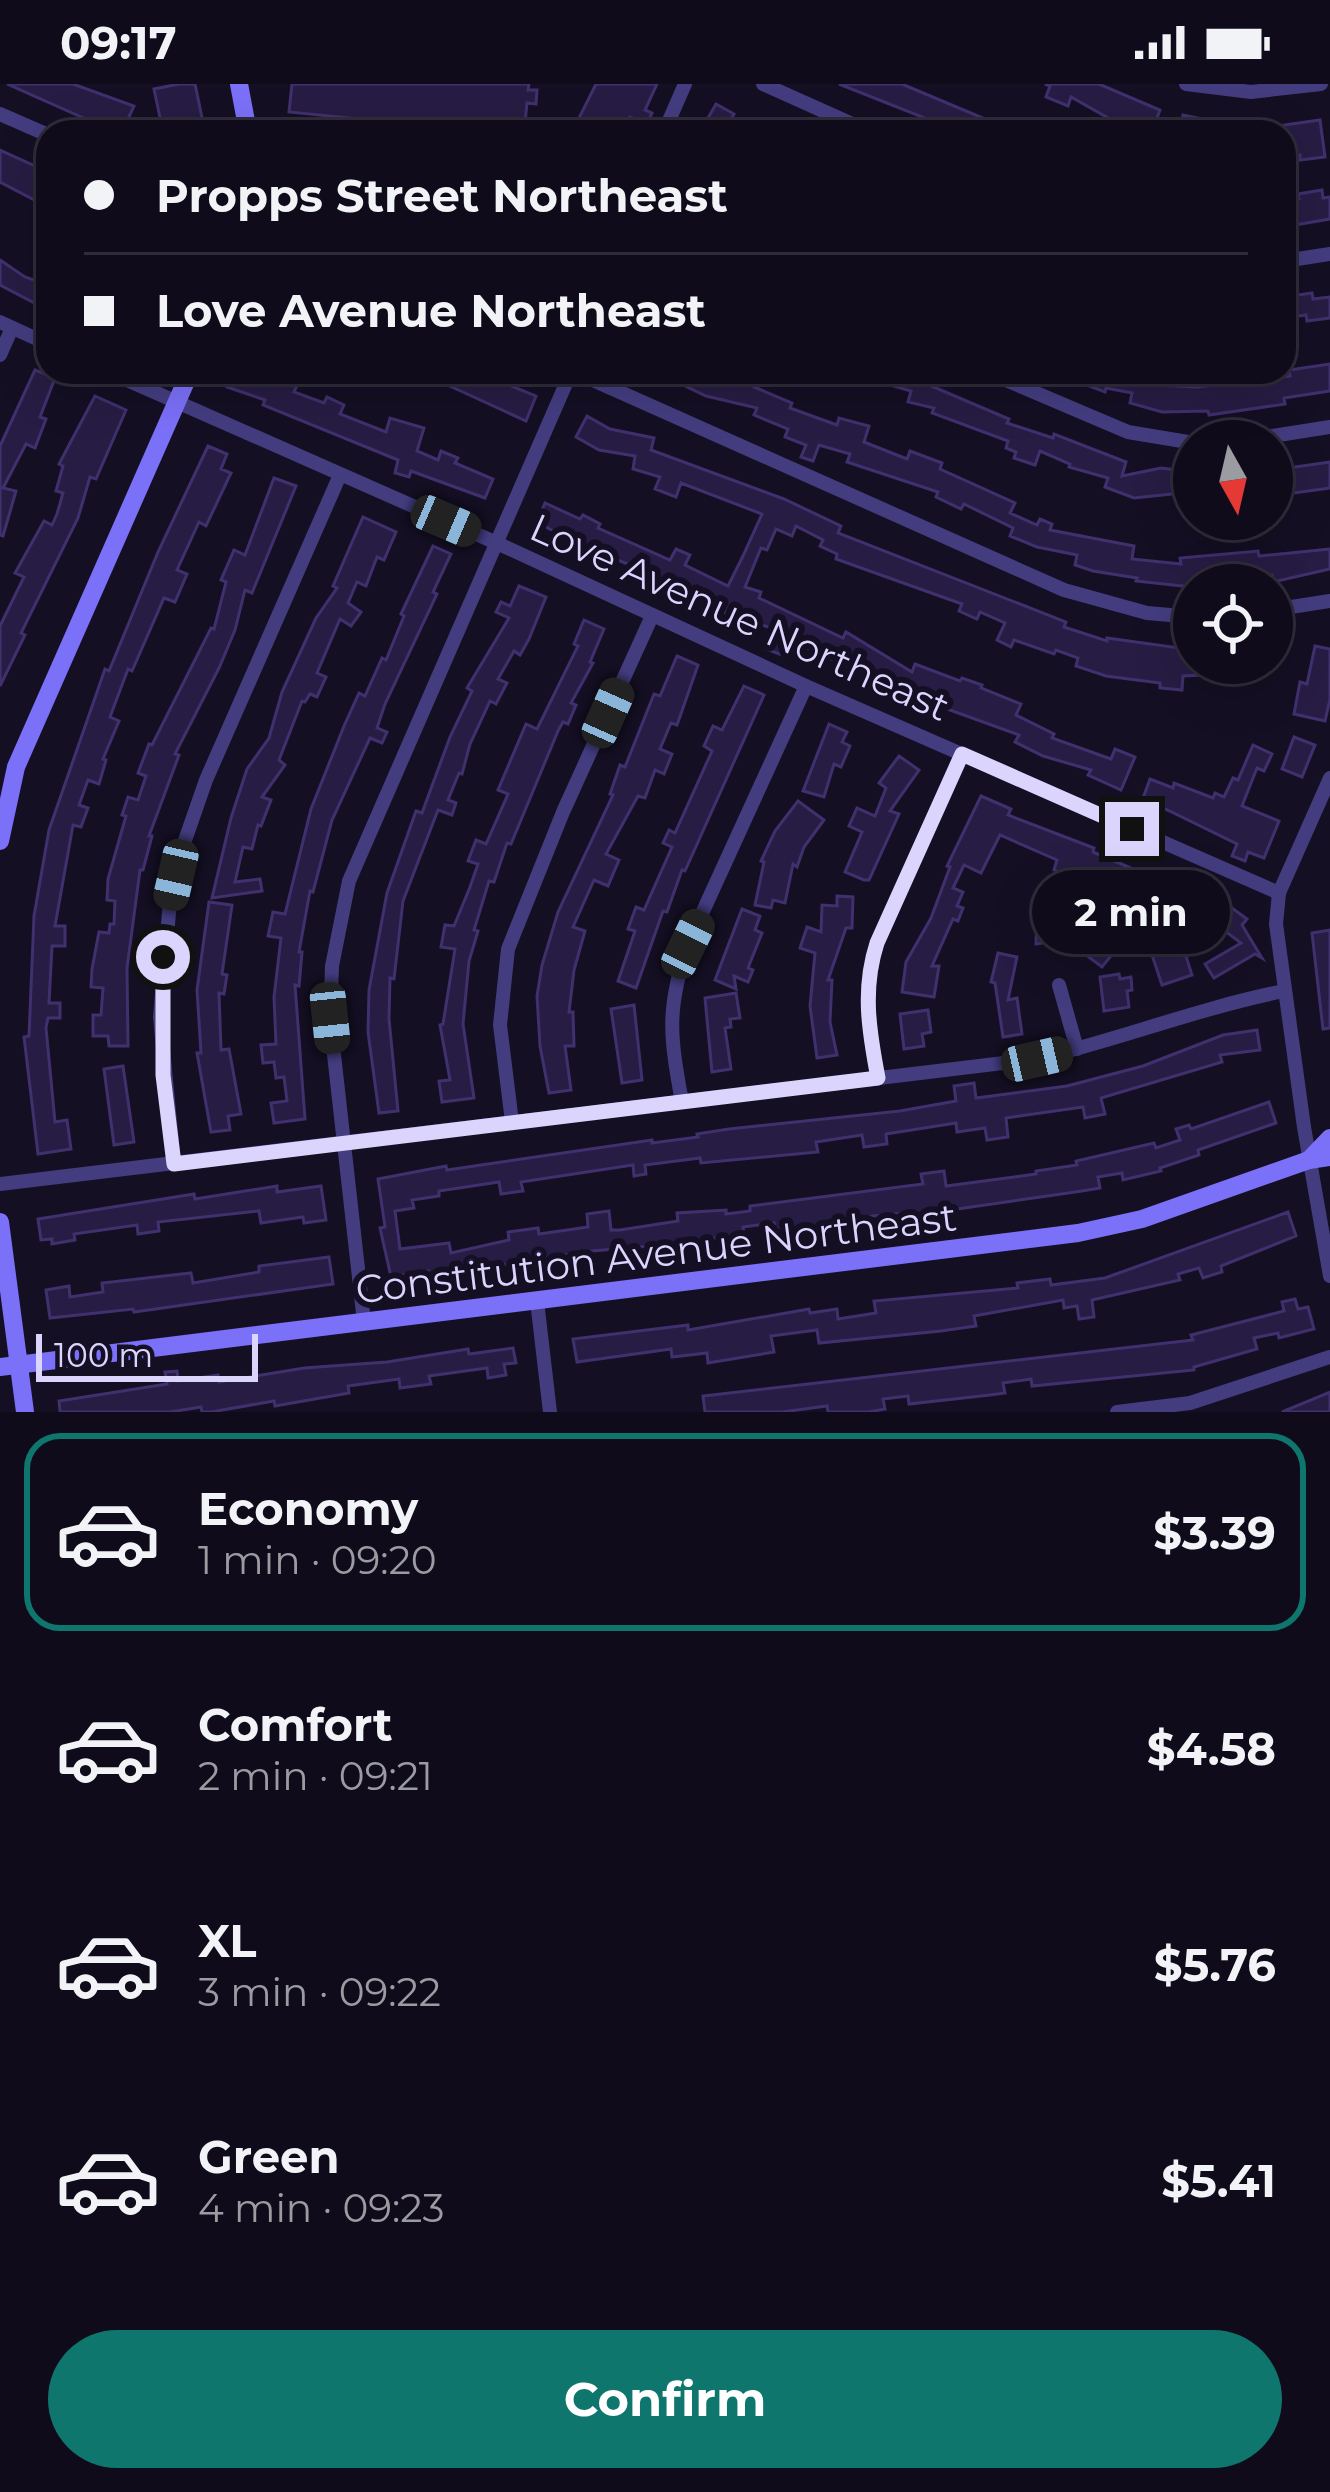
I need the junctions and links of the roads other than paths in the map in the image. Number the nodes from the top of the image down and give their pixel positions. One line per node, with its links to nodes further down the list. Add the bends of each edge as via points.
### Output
1 (239, 84): 7 (street)
2 (685, 84): 8 (street)
3 (763, 84): 9 (street)
4 (1186, 84): 5 (street, via 1251,92)
5 (1321, 84)
6 (0, 114): 10 (street)
7 (246, 120)
8 (669, 120)
9 (843, 120)
10 (36, 130)
11 (1330, 254): 12 (street)
12 (1296, 259)
13 (6, 325): 14 (street); 15 (street)
14 (36, 339)
15 (0, 355)
16 (135, 384): 21 (street, Love Avenue Northeast)
17 (185, 384): 21 (street)
18 (568, 384): 26 (street)
19 (600, 384): 29 (street, via 1064,590)
20 (1015, 384): 24 (street, via 1128,432)
21 (176, 403): 25 (street, Love Avenue Northeast); 34 (street, via 16,767)
22 (1330, 427): 23 (street)
23 (1293, 433)
24 (1173, 440)
25 (340, 475): 26 (street, Love Avenue Northeast); 46 (street, via 182,850 160,1017)
26 (499, 544): 30 (street, Love Avenue Northeast); 43 (street, via 349,881 330,1018)
27 (1330, 601): 28 (street)
28 (1293, 607)
29 (1173, 615)
30 (652, 616): 31 (street, Love Avenue Northeast); 41 (street, via 508,949 500,1024)
31 (806, 686): 32 (street, Love Avenue Northeast); 40 (street, via 677,977 670,1020)
32 (962, 754): 35 (street, Love Avenue Northeast); 39 (street, via 867,974)
33 (1330, 778): 35 (street)
34 (0, 841)
35 (1279, 893): 37 (street)
36 (1059, 985): 38 (street)
37 (1284, 992): 38 (street); 45 (street)
38 (1077, 1049): 39 (street)
39 (878, 1078): 40 (street)
40 (682, 1102): 41 (street)
41 (512, 1122): 43 (street)
42 (1330, 1138): 45 (street, Constitution Avenue Northeast)
43 (343, 1143): 46 (street); 51 (street)
44 (1330, 1157): 45 (street, Constitution Avenue Northeast)
45 (1309, 1160): 49 (street); 50 (street, Constitution Avenue Northeast, via 1078,1233)
46 (174, 1164): 47 (street)
47 (0, 1184)
48 (0, 1222): 53 (street)
49 (1330, 1276)
50 (537, 1301): 51 (street, Constitution Avenue Northeast); 55 (street)
51 (364, 1322): 53 (street, Constitution Avenue Northeast)
52 (1330, 1358): 56 (street, via 1190,1403)
53 (10, 1366): 54 (street)
54 (26, 1412)
55 (550, 1412)
56 (1117, 1412)

